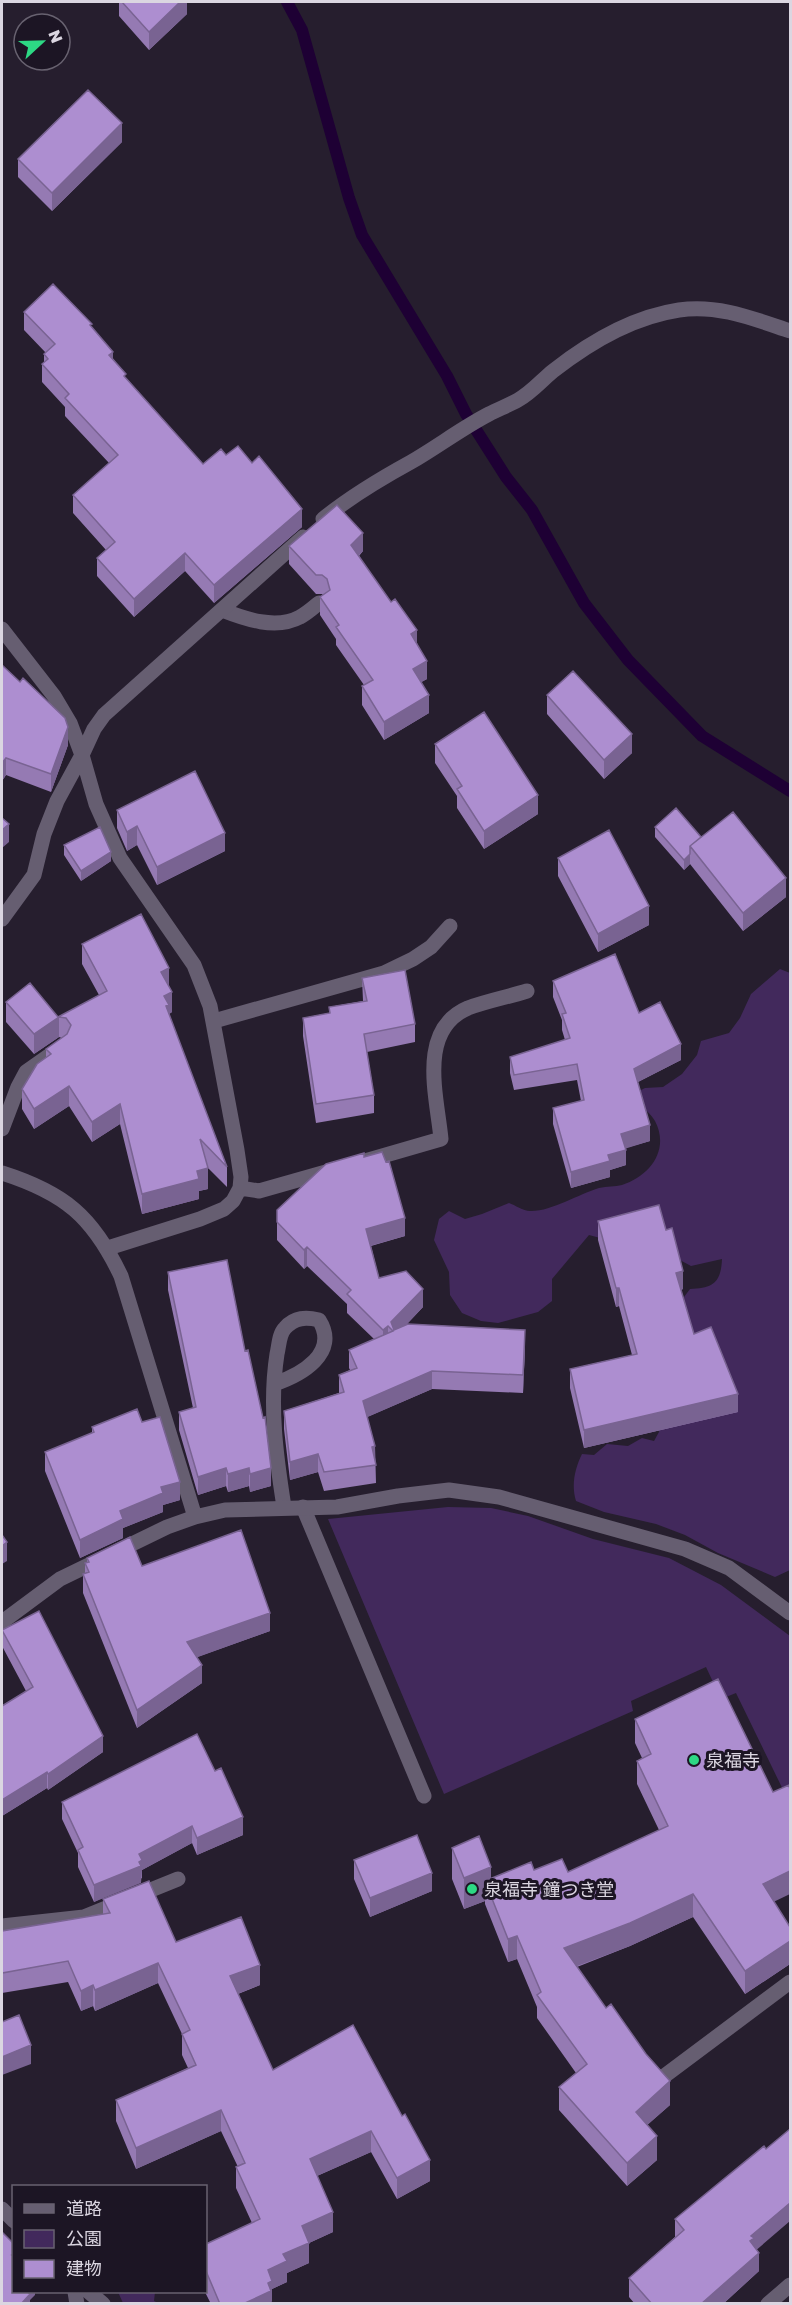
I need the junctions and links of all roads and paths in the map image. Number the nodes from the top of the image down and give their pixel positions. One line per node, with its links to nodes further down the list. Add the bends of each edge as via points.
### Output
1 (790, 331): 3 (street, via 721,309 679,310 601,338 521,399 488,414 349,498)
2 (319, 603): 3 (street, via 298,618 275,623 248,620)
3 (222, 610): 5 (street, via 104,715)
4 (2, 629): 5 (street, via 54,696)
5 (82, 755): 6 (street, via 57,801 34,875); 9 (street, via 96,804 120,858 194,965)
6 (2, 919)
7 (450, 926): 9 (street, via 431,947 384,972)
8 (527, 991): 13 (street, via 468,1008 440,1032 432,1061 441,1139 259,1191)
9 (214, 1021): 13 (street, via 242,1177)
10 (61, 1047): 11 (street, via 26,1072)
11 (2, 1129)
12 (2, 1173): 14 (street, via 23,1179 74,1207)
13 (240, 1188): 14 (street, via 224,1209)
14 (108, 1248): 18 (street, via 121,1276)
15 (274, 1384): 16 (street, via 275,1437)
16 (284, 1507): 17 (street); 18 (street, via 225,1510)
17 (303, 1507): 19 (street, via 337,1507 449,1490 499,1497 685,1549 729,1568); 21 (street)
18 (195, 1517): 20 (street, via 60,1580)
19 (790, 1613)
20 (2, 1622)
21 (424, 1796)
22 (178, 1879): 23 (street, via 84,1917)
23 (2, 1926)
24 (790, 1982): 25 (street)
25 (663, 2077)
26 (790, 2285): 29 (street)
27 (90, 2293): 28 (street)
28 (103, 2304)
29 (768, 2304)

